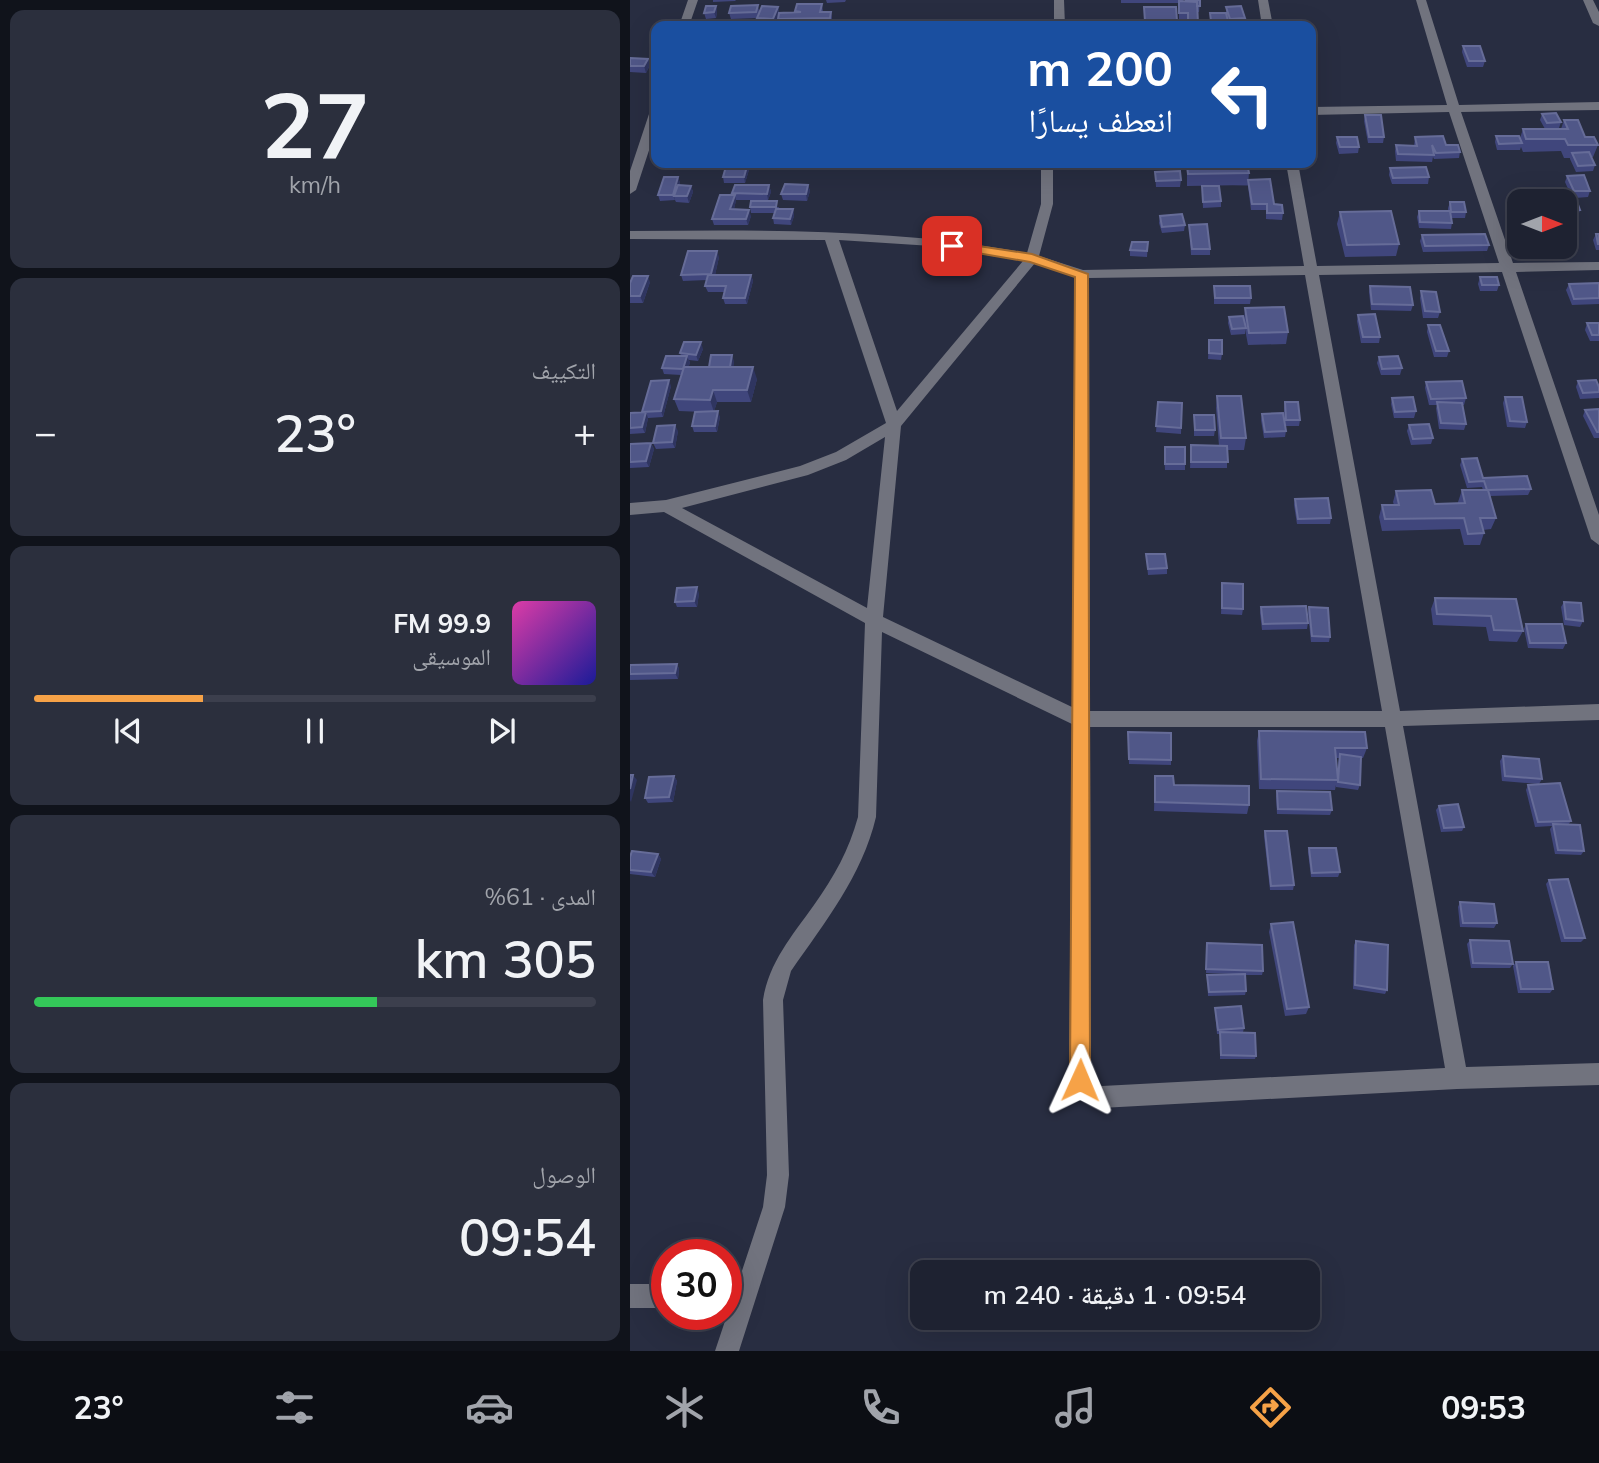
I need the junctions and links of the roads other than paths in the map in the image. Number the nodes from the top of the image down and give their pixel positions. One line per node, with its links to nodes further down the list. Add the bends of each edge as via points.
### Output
1 (693, 0): 6 (street)
2 (1059, 0): 7 (street)
3 (1263, 0): 8 (street)
4 (1421, 0): 11 (street)
5 (1588, 0): 9 (street)
6 (686, 21)
7 (1060, 21)
8 (1267, 21)
9 (1599, 23)
10 (1599, 106): 11 (street)
11 (1454, 108): 12 (street); 21 (street)
12 (1316, 111)
13 (651, 126): 16 (street)
14 (1047, 168): 19 (street, via 1047,204)
15 (1293, 168): 22 (street)
16 (630, 190)
17 (630, 235): 18 (street)
18 (831, 237): 19 (street, via 925,242); 24 (street)
19 (1032, 258): 23 (street); 24 (street)
20 (1599, 266): 21 (street)
21 (1508, 267): 22 (street); 26 (street)
22 (1312, 269): 23 (street); 32 (street)
23 (1082, 274): 31 (street)
24 (894, 425): 25 (street, via 841,456 803,471); 29 (street)
25 (666, 506): 27 (street); 29 (street)
26 (1594, 507): 28 (street)
27 (630, 509)
28 (1599, 539)
29 (874, 620): 31 (street); 35 (street, via 867,817 853,860 776,982 778,1175 774,1207)
30 (1599, 712): 32 (street)
31 (1080, 719): 32 (street); 34 (street, via 1080,1080 1086,1090 1101,1097)
32 (1393, 719): 34 (street)
33 (1599, 1074): 34 (street)
34 (1457, 1078)
35 (742, 1281)
36 (630, 1296): 37 (street)
37 (651, 1296)
38 (730, 1330): 39 (street)
39 (727, 1351)

